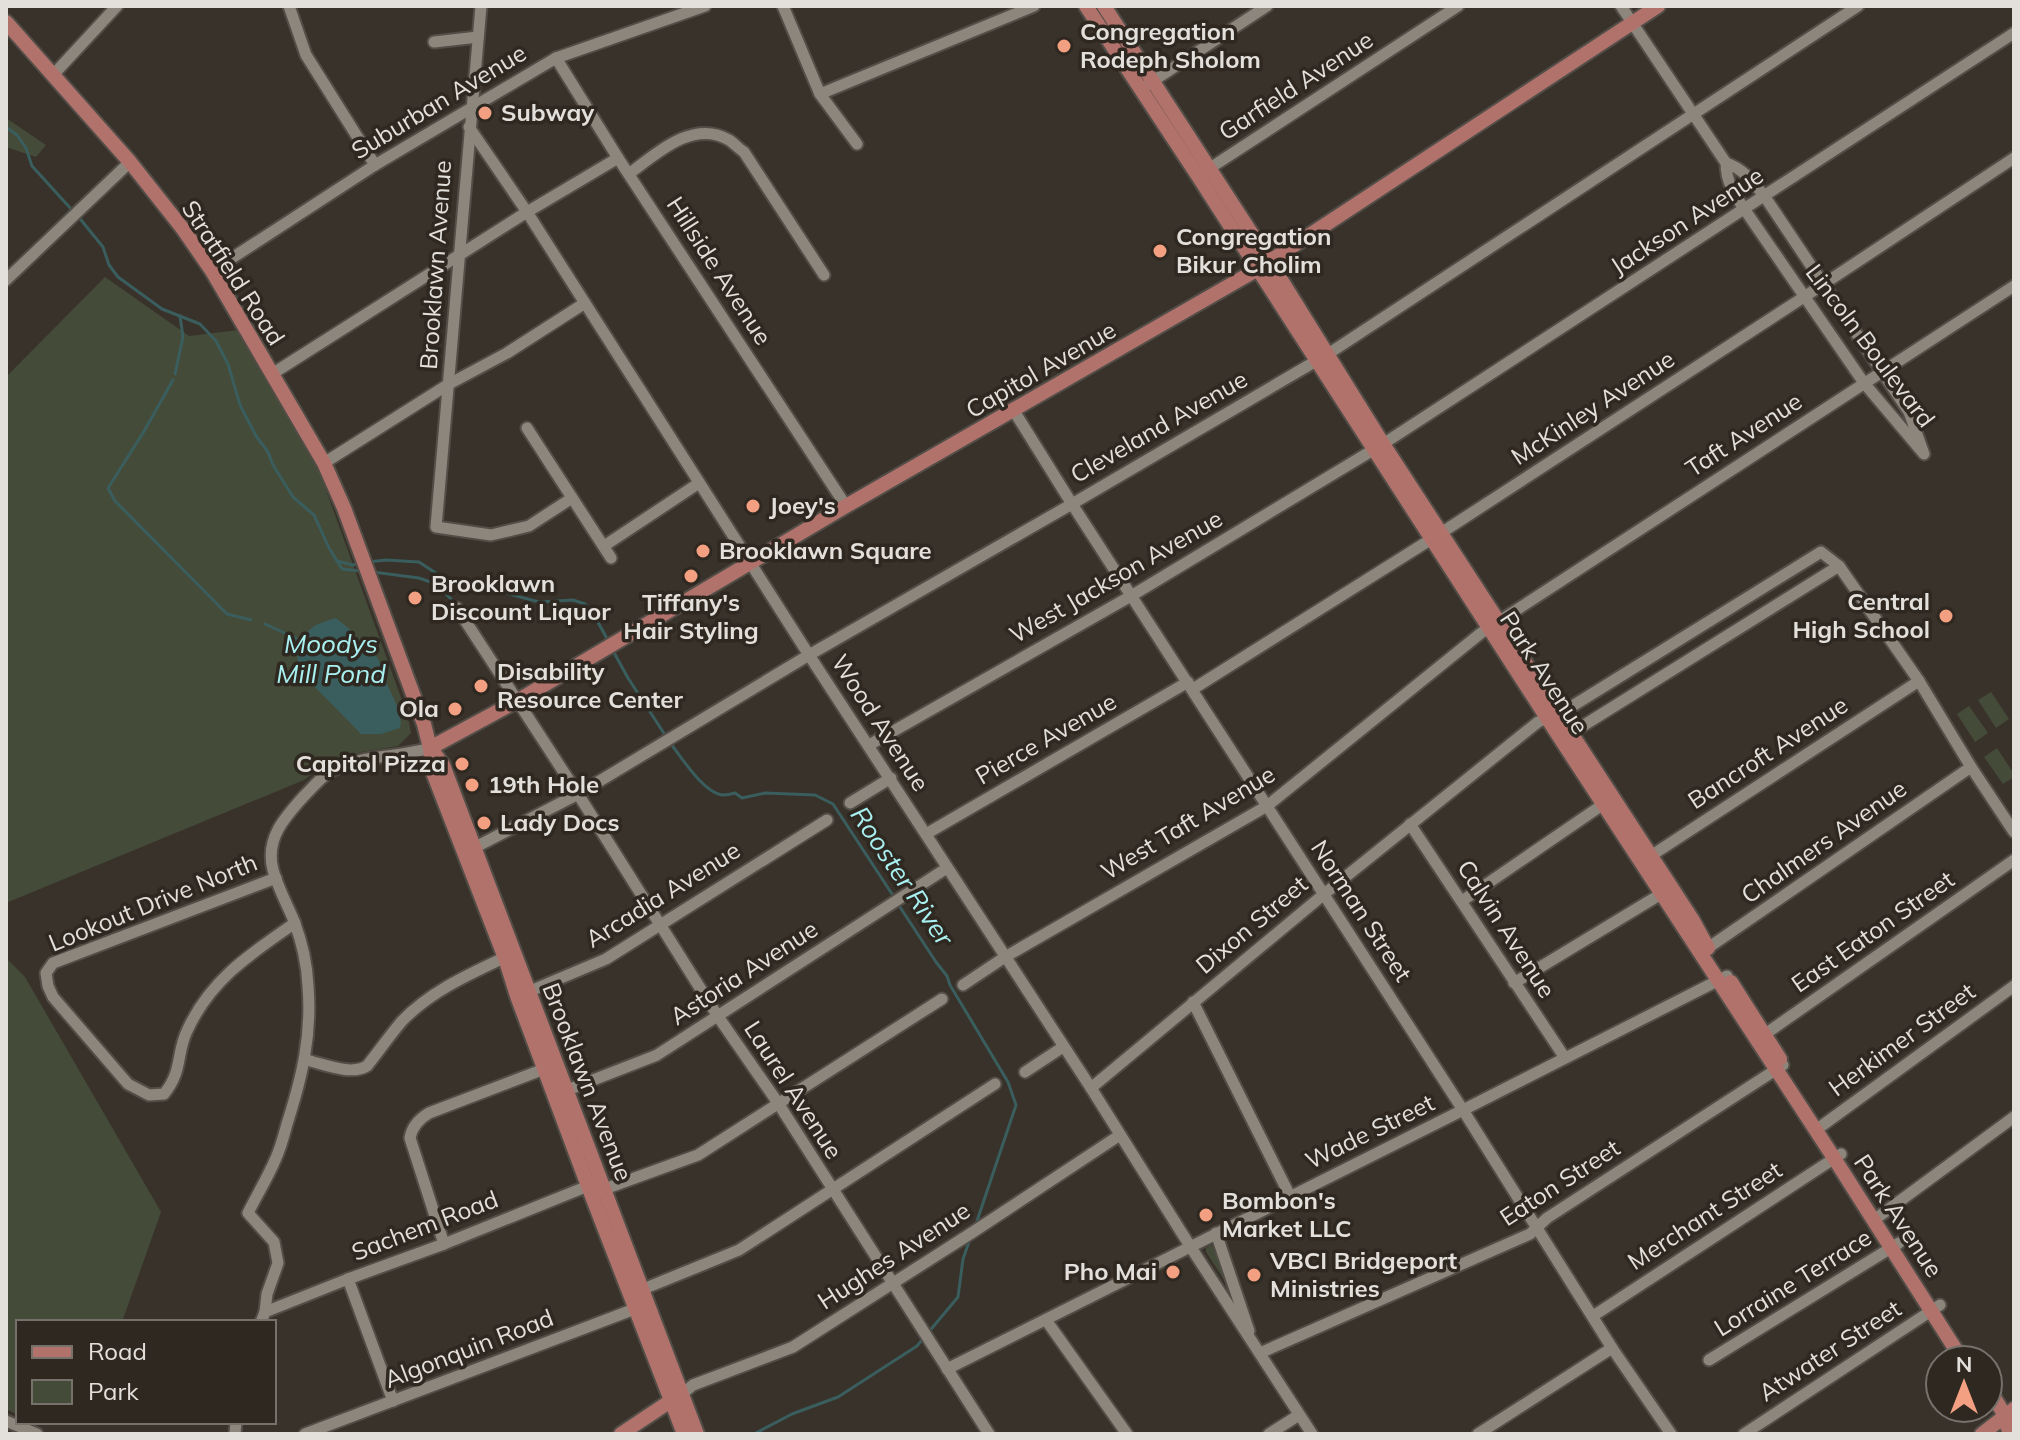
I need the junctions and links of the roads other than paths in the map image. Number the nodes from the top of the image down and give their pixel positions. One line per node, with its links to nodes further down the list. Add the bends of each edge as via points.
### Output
1 (117, 6): 20 (street)
2 (289, 6): 31 (street, via 306,55)
3 (481, 6): 17 (street, Brooklawn Avenue)
4 (705, 6): 19 (street, Suburban Avenue)
5 (783, 6): 22 (street)
6 (1034, 6): 22 (street)
7 (1086, 6): 21 (main road, Park Avenue)
8 (1104, 6): 21 (main road, Park Avenue)
9 (1267, 6): 21 (street)
10 (1458, 6): 32 (street, Garfield Avenue)
11 (1621, 6): 15 (street, Lincoln Boulevard)
12 (1658, 6): 15 (main road, Capitol Avenue)
13 (1858, 6): 24 (street, Cleveland Avenue)
14 (6, 22): 20 (main road, Stratfield Road)
15 (1632, 23): 24 (street, Lincoln Boulevard); 38 (main road, Capitol Avenue)
16 (2014, 33): 34 (street, Jackson Avenue)
17 (478, 37): 18 (street); 23 (street, Brooklawn Avenue)
18 (434, 42)
19 (556, 58): 23 (street, Suburban Avenue); 27 (street, Hillside Avenue)
20 (54, 74): 29 (main road, Stratfield Road)
21 (1147, 85): 32 (main road, Park Avenue)
22 (820, 94): 26 (street)
23 (471, 108): 25 (street, Brooklawn Avenue); 31 (street, Suburban Avenue)
24 (1693, 113): 30 (street, Lincoln Boulevard); 46 (street, Cleveland Avenue)
25 (469, 127): 36 (street, Wood Avenue); 37 (street, Brooklawn Avenue)
26 (857, 144)
27 (618, 158): 33 (street, Hillside Avenue); 36 (street)
28 (2014, 158): 42 (street, McKinley Avenue)
29 (130, 162): 39 (main road, Stratfield Road); 41 (street)
30 (1726, 163): 34 (street, Lincoln Boulevard, via 1738,167); 35 (street, Lincoln Boulevard, via 1730,188)
31 (375, 165): 39 (street, Suburban Avenue)
32 (1204, 172): 38 (main road, Park Avenue)
33 (629, 174): 40 (street, via 687,136 708,132 729,140 744,152); 58 (street, Hillside Avenue)
34 (1765, 197): 35 (street, Jackson Avenue); 42 (street, Lincoln Boulevard)
35 (1745, 210): 44 (street, Lincoln Boulevard); 53 (street, Jackson Avenue)
36 (527, 212): 37 (street); 45 (street, Wood Avenue)
37 (459, 255): 48 (street); 50 (street, Brooklawn Avenue)
38 (1264, 266): 46 (main road, Park Avenue); 51 (main road, Capitol Avenue)
39 (212, 271): 48 (main road, Stratfield Road)
40 (824, 275)
41 (6, 280)
42 (1824, 284): 44 (street, McKinley Avenue); 47 (street, Lincoln Boulevard)
43 (2014, 286): 47 (street, Taft Avenue)
44 (1804, 297): 49 (street, Lincoln Boulevard); 59 (street, McKinley Avenue)
45 (585, 303): 50 (street); 55 (street, Wood Avenue)
46 (1322, 358): 53 (main road, Park Avenue); 57 (street, Cleveland Avenue)
47 (1882, 372): 49 (street, Taft Avenue); 49 (street, Lincoln Boulevard, via 1909,412 1924,454)
48 (272, 374): 54 (main road, Stratfield Road)
49 (1864, 383): 67 (street, Taft Avenue)
50 (449, 384): 54 (street); 56 (street, Brooklawn Avenue, via 436,527 491,535 529,526)
51 (1014, 411): 57 (street, Norman Street); 58 (main road, Capitol Avenue)
52 (527, 428): 56 (street)
53 (1379, 447): 59 (main road, Park Avenue); 65 (street, West Jackson Avenue)
54 (324, 463): 64 (main road, Stratfield Road)
55 (699, 483): 60 (street); 62 (street, Wood Avenue)
56 (572, 498): 60 (street)
57 (1072, 504): 65 (street, Norman Street); 68 (street, Cleveland Avenue)
58 (846, 506): 62 (main road, Capitol Avenue)
59 (1436, 536): 67 (main road, Park Avenue); 70 (street, McKinley Avenue)
60 (604, 546): 61 (street)
61 (611, 558)
62 (752, 563): 68 (street, Wood Avenue); 71 (main road, Capitol Avenue)
63 (1839, 566): 69 (street); 72 (street, Dixon Street, via 1821,552); 73 (street)
64 (370, 581): 75 (main road, Brooklawn Avenue)
65 (1131, 596): 70 (street, Norman Street); 74 (street, West Jackson Avenue)
66 (457, 608): 71 (street, Laurel Avenue)
67 (1494, 625): 72 (main road, Park Avenue); 81 (street, West Taft Avenue)
68 (809, 655): 74 (street, Wood Avenue); 78 (street, Cleveland Avenue)
69 (1919, 681): 76 (street); 87 (street, Bancroft Avenue)
70 (1190, 686): 81 (street, Norman Street); 85 (street, Pierce Avenue)
71 (517, 701): 75 (main road, Capitol Avenue); 78 (street, Laurel Avenue)
72 (1552, 716): 73 (main road, Park Avenue); 83 (street, Dixon Street)
73 (1566, 736): 79 (main road, Park Avenue)
74 (869, 745): 77 (street, Wood Avenue)
75 (430, 748): 86 (main road, Brooklawn Avenue, via 432,770); 90 (street, via 360,761 322,775 275,833 270,850)
76 (1971, 767): 84 (street); 96 (street, Chalmers Avenue)
77 (891, 778): 80 (street); 85 (street, Wood Avenue)
78 (578, 794): 86 (street, Cleveland Avenue); 95 (street, Laurel Avenue)
79 (1608, 802): 87 (main road, Park Avenue); 93 (street)
80 (850, 803)
81 (1267, 806): 92 (street, Norman Street); 98 (street, West Taft Avenue)
82 (827, 820): 95 (street, Arcadia Avenue)
83 (1410, 824): 92 (street, Dixon Street); 93 (street, Calvin Avenue)
84 (2014, 832)
85 (926, 834): 89 (street, Wood Avenue)
86 (469, 851): 97 (main road, Brooklawn Avenue)
87 (1646, 859): 91 (main road, Park Avenue); 96 (main road, Park Avenue, via 1692,919)
88 (2014, 860): 107 (street, East Eaton Street)
89 (947, 868): 98 (street, Wood Avenue); 106 (street, Astoria Avenue)
90 (276, 878): 94 (street); 94 (street, Lookout Drive North, via 53,963 46,973 48,986 128,1084 149,1095 164,1094 174,1081 185,1034 202,1001 249,954)
91 (1661, 894): 96 (main road, Park Avenue); 100 (street)
92 (1323, 895): 105 (street, Dixon Street); 118 (street, Norman Street)
93 (1462, 901): 100 (street, Calvin Avenue)
94 (295, 923): 110 (street, via 308,987)
95 (661, 924): 103 (street, Arcadia Avenue, via 606,959); 106 (street, Laurel Avenue)
96 (1705, 950): 99 (main road, Park Avenue)
97 (509, 956): 103 (main road, Brooklawn Avenue); 110 (street, via 424,1002 361,1070)
98 (1005, 957): 101 (street, West Taft Avenue); 108 (street, Wood Avenue)
99 (1722, 978): 107 (main road, Park Avenue); 109 (street, Wade Street)
100 (1514, 983): 109 (street, Calvin Avenue)
101 (963, 985)
102 (2014, 986): 120 (street, Herkimer Street)
103 (523, 994): 111 (main road, Brooklawn Avenue)
104 (942, 999): 117 (street, Sachem Road)
105 (1193, 1002): 115 (street, Dixon Street); 126 (street)
106 (717, 1015): 116 (street, Astoria Avenue, via 657,1055); 117 (street, Laurel Avenue)
107 (1761, 1037): 112 (main road, Park Avenue)
108 (1063, 1047): 113 (street); 115 (street, Wood Avenue)
109 (1565, 1058): 118 (street, Wade Street)
110 (306, 1060): 138 (street, via 277,1157 248,1213 274,1242 278,1263)
111 (550, 1067): 116 (main road, Brooklawn Avenue); 130 (street, via 429,1113 412,1130 410,1138)
112 (1780, 1067): 120 (main road, Park Avenue); 128 (street, Eaton Street)
113 (1025, 1072)
114 (995, 1084): 125 (street, Algonquin Road)
115 (1091, 1088): 121 (street, Wood Avenue)
116 (560, 1093): 124 (main road, Brooklawn Avenue)
117 (778, 1103): 124 (street, Sachem Road, via 698,1155); 125 (street, Laurel Avenue)
118 (1463, 1110): 126 (street, Wade Street); 128 (street, Norman Street)
119 (2010, 1120): 122 (street); 127 (street)
120 (1819, 1127): 123 (main road, Park Avenue)
121 (1120, 1135): 132 (street, Wood Avenue); 134 (street, Hughes Avenue)
122 (2014, 1135)
123 (1838, 1156): 127 (main road, Park Avenue); 137 (street, Merchant Street)
124 (596, 1187): 130 (street, Sachem Road); 135 (main road, Brooklawn Avenue)
125 (832, 1189): 134 (street, Laurel Avenue); 135 (street, Algonquin Road, via 739,1250)
126 (1290, 1196): 129 (street, Wade Street)
127 (1878, 1218): 131 (main road, Park Avenue)
128 (1537, 1228): 137 (street, Norman Street); 141 (street, Eaton Street)
129 (1216, 1233): 132 (street, Wade Street); 141 (street, Wood Avenue)
130 (444, 1244): 133 (street, Sachem Road)
131 (1895, 1245): 136 (main road, Park Avenue); 143 (street, Lorraine Terrace)
132 (1190, 1246): 139 (street, Wade Street); 141 (street, Wood Avenue)
133 (348, 1279): 138 (street, Sachem Road); 146 (street)
134 (894, 1282): 144 (street, Laurel Avenue); 145 (street, Hughes Avenue, via 793,1347 693,1385)
135 (639, 1299): 145 (main road, Brooklawn Avenue); 146 (street, Algonquin Road)
136 (1936, 1308): 140 (main road, Park Avenue); 161 (street, Atwater Street)
137 (1593, 1316): 142 (street, Norman Street)
138 (263, 1317)
139 (1046, 1320): 144 (street, Wade Street); 156 (street)
140 (1963, 1344)
141 (1256, 1348): 147 (street, Wood Avenue)
142 (1612, 1348): 159 (street); 160 (street, Norman Street)
143 (1709, 1360)
144 (947, 1369): 155 (street, Laurel Avenue)
145 (676, 1397): 152 (main road); 153 (main road, Brooklawn Avenue); 154 (main road, Brooklawn Avenue)
146 (393, 1401): 151 (street, Algonquin Road)
147 (1299, 1415): 157 (street); 158 (street, Wood Avenue)
148 (2011, 1415): 162 (main road); 163 (main road)
149 (6, 1421): 150 (street)
150 (37, 1434)
151 (305, 1434)
152 (621, 1434)
153 (684, 1434)
154 (697, 1434)
155 (989, 1434)
156 (1127, 1434)
157 (1269, 1434)
158 (1312, 1434)
159 (1478, 1434)
160 (1671, 1434)
161 (1744, 1434)
162 (1982, 1434)
163 (2011, 1434)

